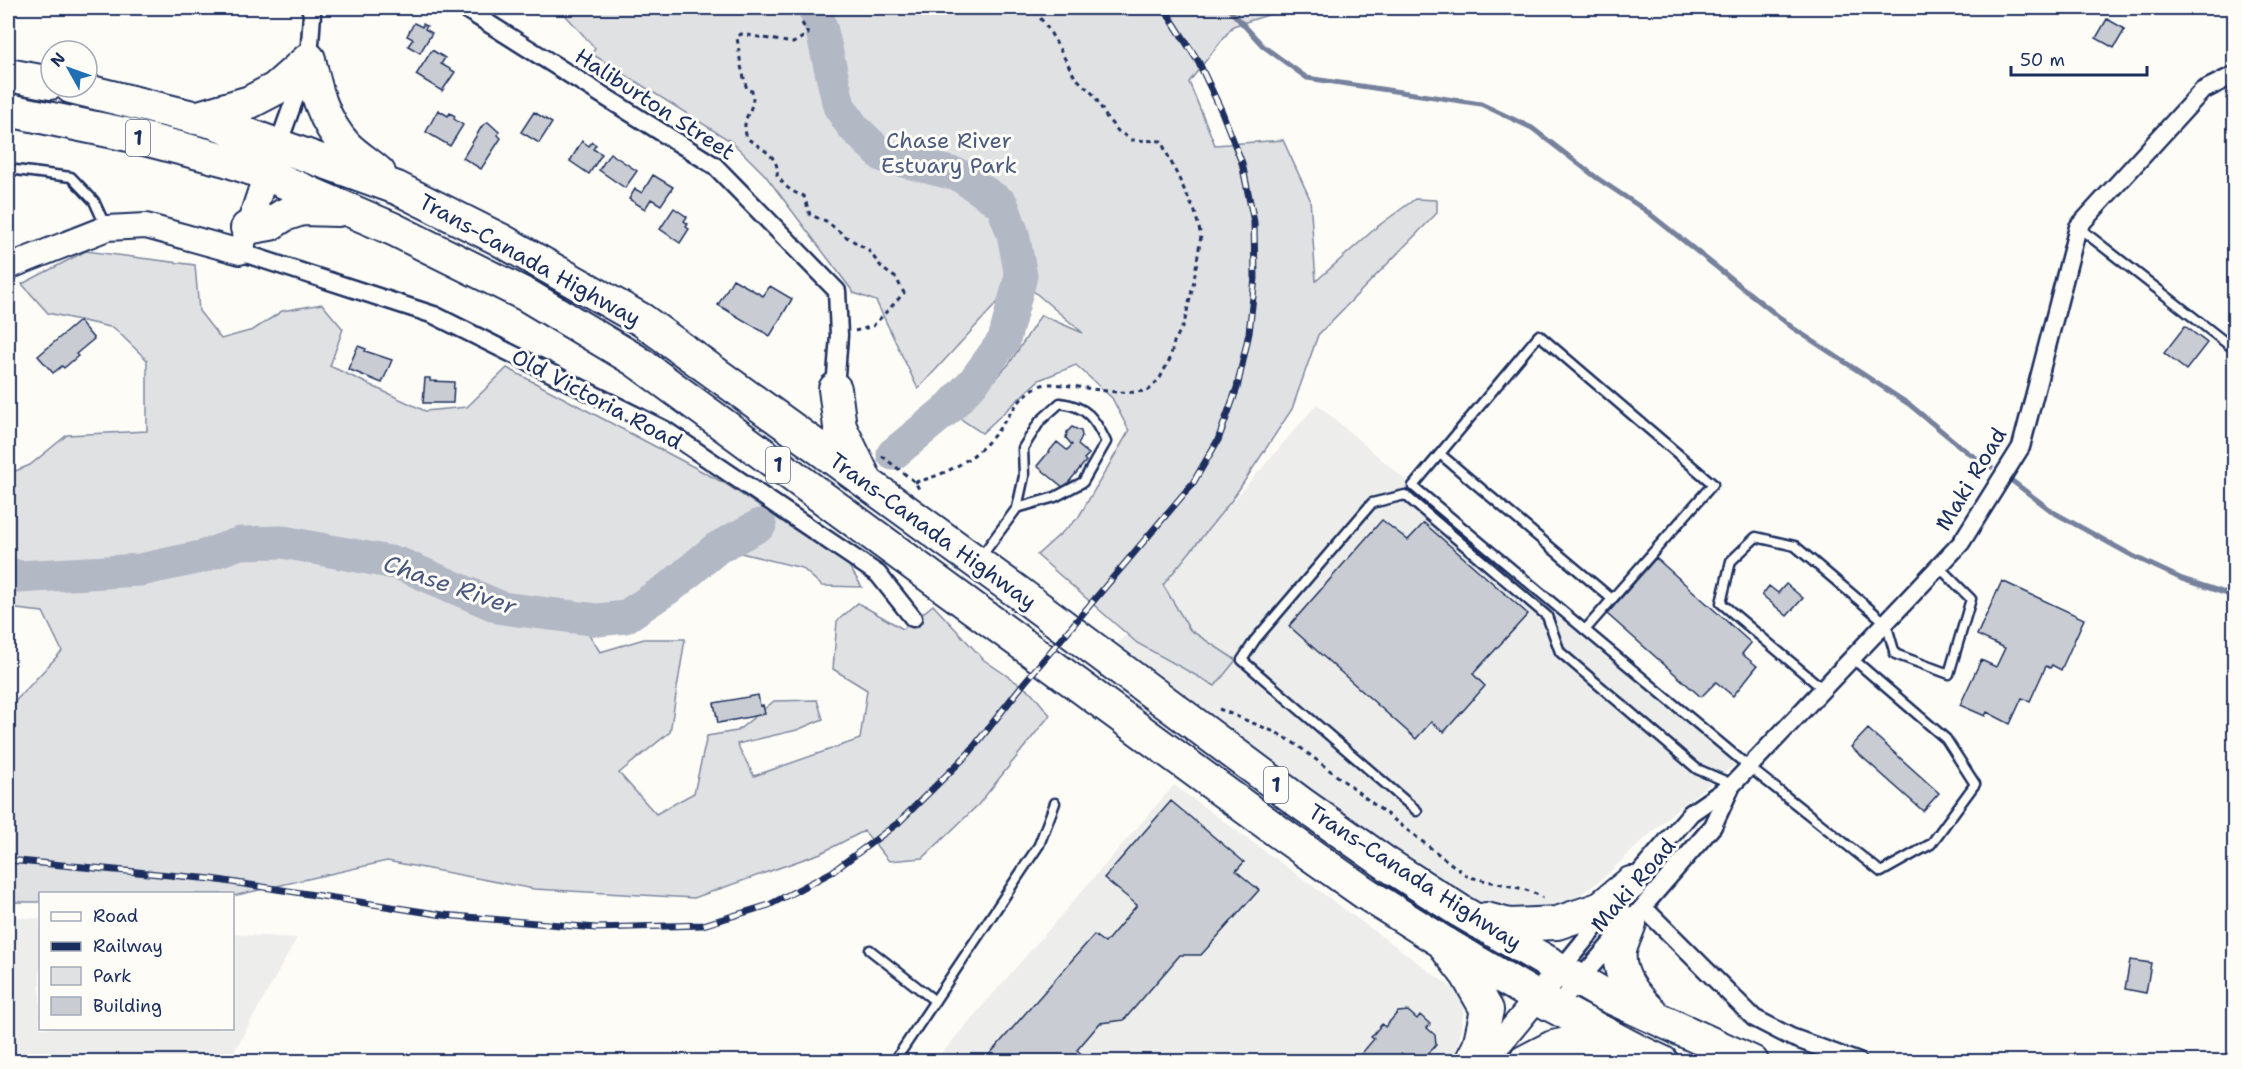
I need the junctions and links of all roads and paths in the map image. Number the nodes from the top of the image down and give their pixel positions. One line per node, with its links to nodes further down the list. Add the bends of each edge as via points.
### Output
1 (310, 8): 5 (street)
2 (464, 8): 21 (street, Haliburton Street, via 716,166 837,291)
3 (1033, 8): 26 (path, via 1075,77 1094,95 1107,118 1127,138 1161,141 1195,212 1201,236 1193,286 1170,358 1149,390 1128,393 1041,385 1027,393 990,441 966,461 915,482)
4 (802, 23): 21 (path, via 808,34 793,43 741,34 737,37 744,82 754,98 744,119 744,129 747,138 773,159 785,187 804,196 810,215 826,221 868,250 896,278 904,293 873,326)
5 (309, 59): 11 (highway, via 275,89 250,102); 12 (street); 15 (highway, via 318,99 330,124 346,146)
6 (8, 75): 8 (highway)
7 (2235, 75): 17 (street, Maki Road, via 2202,91)
8 (39, 81)
9 (99, 94): 11 (highway, Trans-Canada Highway / 1)
10 (8, 110): 14 (highway, Trans-Canada Highway / 1, via 129,135)
11 (195, 118): 12 (highway, Trans-Canada Highway / 1)
12 (278, 145): 14 (highway); 15 (highway, Trans-Canada Highway / 1)
13 (8, 169): 18 (lane, via 70,177 94,201)
14 (267, 174): 16 (highway, Trans-Canada Highway / 1); 19 (street)
15 (397, 188): 25 (highway, Trans-Canada Highway / 1, via 499,239 642,320)
16 (349, 210): 19 (highway, via 302,209); 44 (highway, Trans-Canada Highway / 1, via 528,296 635,360 1280,833)
17 (2078, 227): 22 (lane); 29 (street, Maki Road, via 2021,447 1961,543)
18 (107, 228): 19 (street, Old Victoria Road, via 146,226); 20 (street, Old Victoria Road)
19 (244, 240): 31 (street, Old Victoria Road, via 434,315 664,430 878,574)
20 (8, 267)
21 (839, 335): 23 (street, Haliburton Street)
22 (2235, 349)
23 (835, 389): 25 (highway, via 840,428)
24 (1440, 454): 30 (lane); 30 (lane, via 1539,335 1713,484); 33 (lane, via 1413,486)
25 (866, 483): 28 (highway, Trans-Canada Highway / 1)
26 (923, 498)
27 (1017, 508): 27 (lane, via 1055,497 1083,482 1107,442 1097,422 1076,405 1060,403 1040,422 1023,448 1024,476); 28 (lane)
28 (976, 563): 42 (highway, Trans-Canada Highway / 1, via 1302,804)
29 (1939, 567): 32 (street, Maki Road); 32 (lane, via 1971,599 1949,674 1895,654)
30 (1612, 599): 33 (lane)
31 (913, 618)
32 (1886, 623): 34 (street, Maki Road); 35 (lane, via 1795,546 1756,537 1731,561 1721,603)
33 (1585, 630): 37 (lane)
34 (1852, 658): 35 (street, Maki Road); 37 (lane, via 1946,739 1975,784 1930,844 1881,872)
35 (1823, 689): 37 (street, Maki Road)
36 (1212, 706): 43 (path, via 1297,745 1467,876 1541,896)
37 (1749, 766): 38 (street, Maki Road)
38 (1733, 784): 40 (lane, via 1696,769 1560,652 1547,616 1405,495 1372,503 1242,660); 41 (street, Maki Road, via 1713,826); 41 (street, Maki Road, via 1690,813)
39 (1054, 803): 47 (lane, via 1039,845)
40 (1417, 811)
41 (1635, 904): 43 (highway, via 1599,909); 46 (street, Maki Road); 46 (street, Maki Road); 49 (highway, via 1620,952 1624,979); 57 (street, via 1754,1018 1791,1037)
42 (1460, 912): 43 (highway, via 1509,925); 46 (highway, Trans-Canada Highway / 1)
43 (1557, 923)
44 (1441, 941): 48 (highway, Trans-Canada Highway / 1); 52 (highway, via 1487,1010)
45 (870, 950): 47 (lane)
46 (1570, 974): 48 (street); 49 (highway, Trans-Canada Highway / 1)
47 (935, 1001): 51 (lane)
48 (1546, 1002): 50 (highway, Trans-Canada Highway / 1); 53 (street, via 1520,1020); 54 (street)
49 (1656, 1018): 56 (highway, Trans-Canada Highway / 1)
50 (1648, 1055): 55 (highway, via 1590,1039 1553,1047)
51 (894, 1062)
52 (1471, 1062)
53 (1482, 1062)
54 (1502, 1062)
55 (1524, 1062)
56 (1752, 1062)
57 (1859, 1062)

